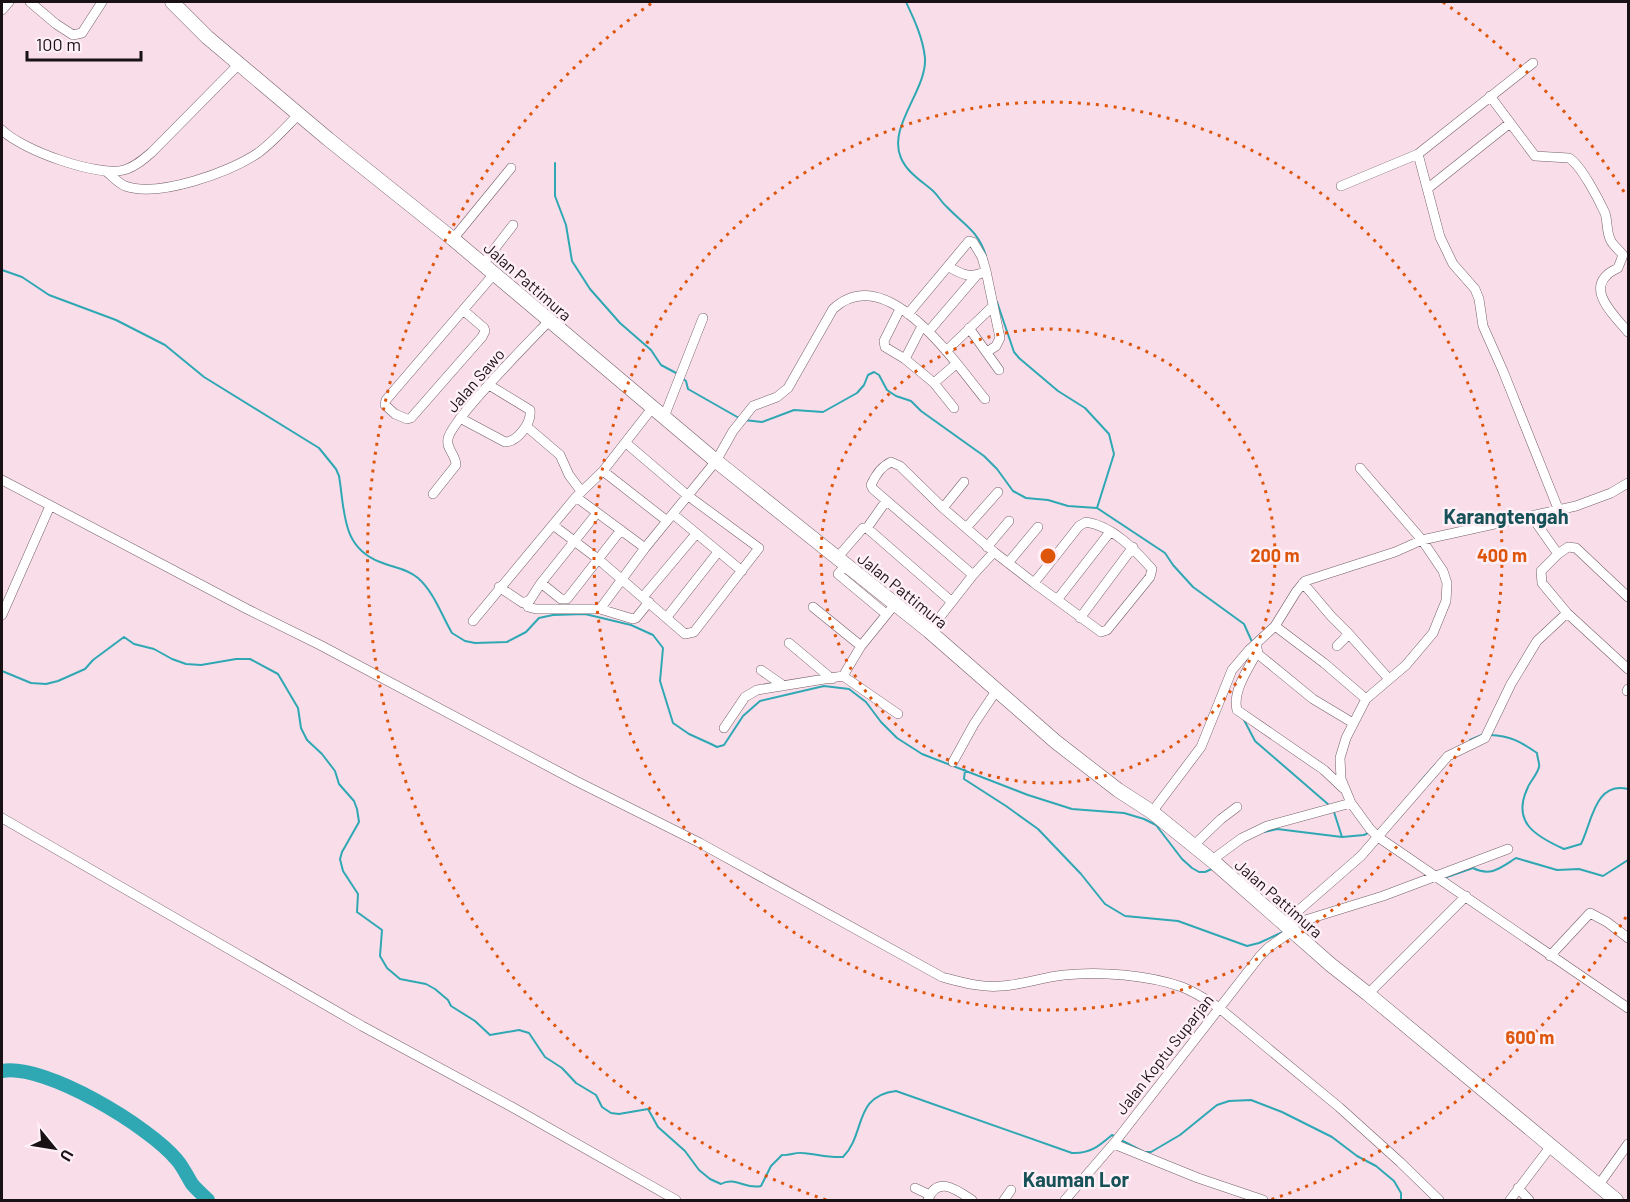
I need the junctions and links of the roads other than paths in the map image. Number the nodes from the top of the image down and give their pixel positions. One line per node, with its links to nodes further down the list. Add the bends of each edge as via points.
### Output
1 (9, 2): 5 (street)
2 (30, 2): 3 (street, via 73,35 82,33)
3 (102, 2)
4 (172, 2): 6 (main road, Jalan Pattimura)
5 (2, 10)
6 (240, 63): 9 (main road, Jalan Pattimura); 14 (street, via 145,158 124,170)
7 (1533, 63): 8 (street)
8 (1490, 96): 10 (street); 12 (street)
9 (299, 114): 14 (street, via 248,160 174,186 125,186); 18 (main road, Jalan Pattimura)
10 (1510, 123): 16 (street); 31 (street, via 1536,156 1574,160 1586,178 1605,214 1611,242 1623,259 1618,268 1605,276 1600,292)
11 (2, 130): 14 (street, via 27,148)
12 (1418, 154): 15 (street); 16 (street)
13 (511, 168): 18 (street)
14 (107, 172)
15 (1341, 186)
16 (1427, 189): 59 (street, via 1440,237 1454,264 1475,289 1483,326)
17 (513, 225): 19 (street)
18 (453, 239): 19 (main road, Jalan Pattimura)
19 (483, 264): 22 (main road, Jalan Pattimura)
20 (950, 267): 21 (street, via 966,243 972,241); 23 (street); 26 (street)
21 (986, 272): 23 (street); 24 (street)
22 (494, 273): 25 (street); 28 (main road, Jalan Pattimura)
23 (976, 276): 30 (street)
24 (992, 307): 29 (street); 33 (street, via 1000,338)
25 (464, 310): 25 (street, via 484,328 482,337 411,418 395,414 385,405 386,400)
26 (904, 312): 30 (street); 34 (street, via 884,345); 46 (street, via 874,296 861,296 832,309 788,388 753,406)
27 (704, 318): 42 (street)
28 (549, 321): 38 (street, Jalan Sawo); 40 (main road, Jalan Pattimura)
29 (969, 328): 32 (street); 33 (street)
30 (926, 329): 32 (street); 34 (street)
31 (1629, 332)
32 (946, 351): 35 (street)
33 (987, 352): 36 (street)
34 (905, 359): 37 (street)
35 (956, 364): 37 (street); 39 (street)
36 (999, 370)
37 (934, 383): 41 (street)
38 (489, 385): 43 (street, Jalan Sawo); 44 (street, via 530,410)
39 (985, 399)
40 (652, 407): 42 (main road, Jalan Pattimura); 45 (street)
41 (954, 408)
42 (664, 417): 46 (main road, Jalan Pattimura)
43 (460, 418): 44 (street, via 505,442 512,441); 53 (street, Jalan Sawo, via 448,439 456,465)
44 (526, 426): 54 (street, via 560,455)
45 (626, 443): 48 (street); 55 (street)
46 (716, 461): 55 (street); 79 (main road, Jalan Pattimura)
47 (1360, 468): 71 (street)
48 (603, 471): 54 (street); 61 (street)
49 (2, 480): 57 (street)
50 (964, 482): 58 (street)
51 (1629, 483): 59 (street)
52 (998, 492): 67 (street)
53 (432, 494)
54 (578, 494): 60 (street); 64 (street)
55 (687, 495): 61 (street); 81 (street, via 759,547)
56 (886, 501): 58 (street, via 871,485 891,462); 66 (street); 82 (street)
57 (50, 506): 97 (street); 135 (street, via 700,843 942,977 965,984 1002,986 1078,973 1129,976 1183,987)
58 (944, 508): 67 (street)
59 (1559, 511): 62 (street)
60 (597, 513): 68 (street); 72 (street)
61 (670, 517): 70 (street); 74 (street)
62 (1533, 517): 71 (street); 77 (street)
63 (1009, 521): 75 (street)
64 (553, 525): 72 (street); 87 (street)
65 (1038, 527): 80 (street)
66 (867, 528): 79 (street, via 863,528); 92 (street)
67 (966, 528): 75 (street)
68 (621, 530): 74 (street); 78 (street)
69 (1110, 532): 73 (street); 86 (street, via 1082,523); 90 (street)
70 (696, 534): 76 (street); 89 (street)
71 (1422, 540): 85 (street); 112 (street, via 1446,578 1446,601 1433,633)
72 (575, 541): 78 (street); 84 (street)
73 (1133, 547): 99 (street); 99 (street, via 1152,569 1150,577 1107,630 1101,632)
74 (645, 548): 83 (street)
75 (991, 549): 80 (street); 82 (street)
76 (718, 552): 81 (street); 98 (street)
77 (1558, 554): 88 (street, via 1563,549 1576,548); 96 (street, via 1541,571 1540,579)
78 (598, 559): 83 (street); 84 (street, via 564,600)
79 (842, 561): 95 (main road, Jalan Pattimura)
80 (1008, 562): 86 (street)
81 (742, 571): 98 (street, via 691,634)
82 (973, 575): 92 (street)
83 (621, 579): 89 (street); 94 (street)
84 (542, 583): 91 (street)
85 (1303, 583): 101 (street); 103 (street)
86 (1034, 584): 90 (street)
87 (500, 587): 91 (street); 100 (street)
88 (1629, 597)
89 (646, 600): 94 (street, via 633,619); 98 (street)
90 (1057, 600): 99 (street)
91 (526, 602): 94 (street, via 528,607 542,610)
92 (952, 602): 102 (street)
93 (813, 607): 105 (street)
94 (600, 609)
95 (890, 609): 102 (main road, Jalan Pattimura); 105 (street)
96 (1567, 613): 108 (street); 125 (street, via 1536,641 1487,734 1448,756)
97 (2, 615)
98 (667, 617)
99 (1080, 618)
100 (473, 621)
101 (1275, 626): 107 (street); 115 (street)
102 (929, 632): 114 (main road, Jalan Pattimura)
103 (1349, 634): 106 (street); 112 (street)
104 (789, 643): 111 (street)
105 (861, 646): 110 (street)
106 (1337, 646)
107 (1254, 648): 117 (street, via 1312,699); 120 (street, via 1241,682 1237,710); 123 (street, via 1232,670 1201,747)
108 (1629, 669)
109 (761, 670): 113 (street)
110 (843, 676): 111 (street); 116 (street)
111 (831, 679): 113 (street)
112 (1389, 679): 115 (street)
113 (784, 686): 118 (street, via 751,693)
114 (996, 691): 119 (street); 123 (main road, Jalan Pattimura, via 1091,770)
115 (1366, 699): 117 (street)
116 (898, 714)
117 (1353, 723): 120 (street, via 1340,758)
118 (723, 728)
119 (953, 762)
120 (1345, 789): 121 (street)
121 (1351, 803): 125 (street); 128 (street, via 1267,826 1242,838)
122 (1237, 807): 126 (street)
123 (1152, 812): 126 (main road, Jalan Pattimura)
124 (2, 818): 145 (street, via 362,1026)
125 (1374, 833): 129 (street); 131 (street, via 1361,856)
126 (1193, 846): 128 (main road, Jalan Pattimura)
127 (1508, 849): 129 (street)
128 (1216, 864): 131 (main road, Jalan Pattimura)
129 (1439, 877): 130 (street); 131 (street)
130 (1466, 896): 133 (street); 134 (street)
131 (1288, 928): 134 (main road, Jalan Pattimura); 135 (street, Jalan Koptu Suparjan)
132 (1629, 938): 133 (street, via 1590,913)
133 (1550, 956): 136 (street)
134 (1368, 994): 139 (main road, Jalan Pattimura)
135 (1218, 1007): 137 (street, Jalan Koptu Suparjan); 150 (street, via 1348,1115)
136 (1629, 1008)
137 (1115, 1143): 148 (street, Jalan Koptu Suparjan); 149 (street)
138 (1629, 1144): 140 (street)
139 (1551, 1146): 140 (main road, Jalan Pattimura); 142 (street)
140 (1598, 1186): 153 (main road, Jalan Pattimura)
141 (915, 1188): 144 (street)
142 (1518, 1188): 151 (street); 152 (street)
143 (1011, 1190): 147 (street)
144 (929, 1198): 146 (street, via 934,1190 951,1187)
145 (676, 1200)
146 (972, 1200)
147 (1004, 1200)
148 (1065, 1200)
149 (1263, 1200)
150 (1439, 1200)
151 (1510, 1200)
152 (1529, 1200)
153 (1616, 1200)

